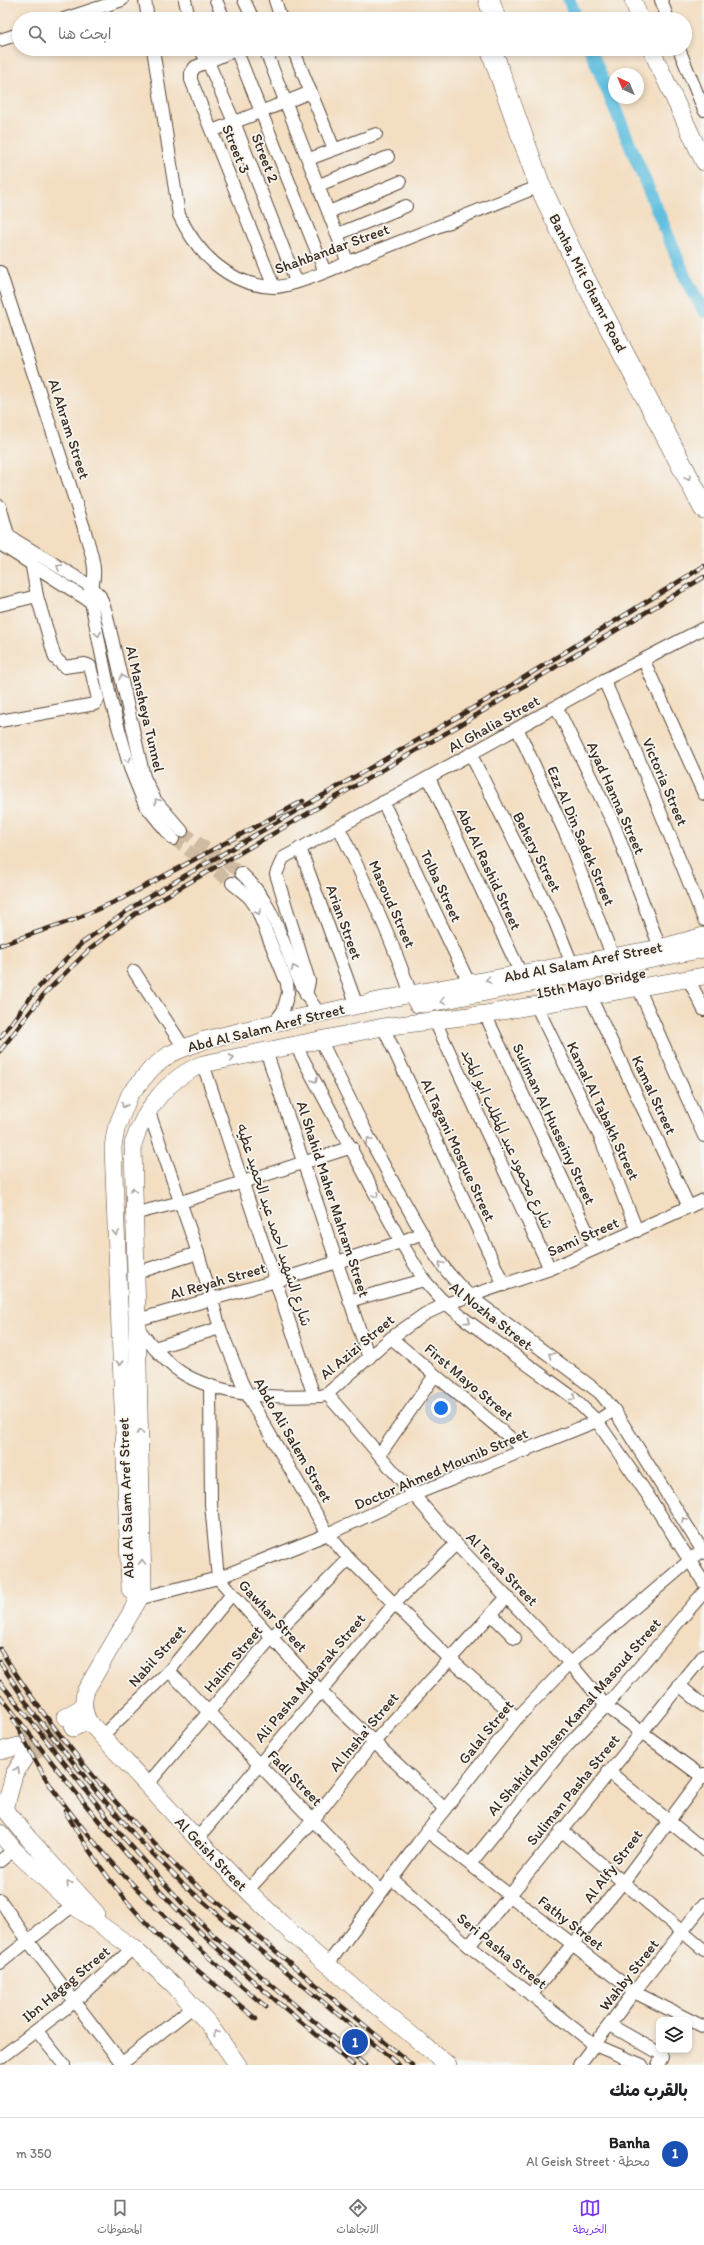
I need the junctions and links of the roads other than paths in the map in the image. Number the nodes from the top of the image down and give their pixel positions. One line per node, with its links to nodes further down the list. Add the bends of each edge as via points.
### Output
1 (122, 0): 11 (street)
2 (145, 0): 12 (street)
3 (185, 0): 13 (street)
4 (216, 0): 14 (street)
5 (244, 0): 15 (street)
6 (275, 0): 16 (street)
7 (475, 0): 17 (highway)
8 (489, 0): 18 (highway)
9 (633, 0): 19 (main road)
10 (661, 0): 20 (street)
11 (85, 12)
12 (147, 12)
13 (188, 12)
14 (221, 12)
15 (250, 12)
16 (279, 12)
17 (479, 12)
18 (492, 12)
19 (637, 12)
20 (665, 12)
21 (12, 36): 22 (street)
22 (0, 40)
23 (154, 56): 56 (street, Shahbandar Street, via 175,194 188,234 200,251 222,269 253,284)
24 (204, 56): 33 (street, Street 2)
25 (221, 56): 33 (street, Street 3)
26 (240, 56): 37 (street)
27 (268, 56): 35 (street)
28 (296, 56): 34 (street)
29 (494, 56): 47 (highway, Banha, Mit Ghamr Road)
30 (507, 56): 54 (highway, Banha, Mit Ghamr Road)
31 (654, 56): 44 (main road)
32 (682, 56): 36 (street)
33 (208, 62): 38 (street, Street 2); 39 (street, Street 3, via 195,67 191,76)
34 (312, 92): 35 (street); 41 (street)
35 (286, 103): 37 (street); 43 (street)
36 (704, 110)
37 (262, 113): 38 (street); 53 (street)
38 (234, 122): 39 (street); 55 (street, Street 2)
39 (212, 131): 56 (street, Street 3)
40 (376, 134): 41 (street)
41 (334, 149): 43 (street)
42 (388, 157): 46 (street)
43 (309, 159): 46 (street)
44 (704, 160)
45 (400, 182): 49 (street)
46 (319, 185): 49 (street)
47 (540, 186): 51 (street, Shahbandar Street); 54 (highway, Banha, Mit Ghamr Road)
48 (406, 206): 50 (street)
49 (329, 212): 50 (street)
50 (338, 234): 51 (street)
51 (348, 263): 53 (street, Shahbandar Street)
52 (0, 272): 64 (street, Al Ahram Street, via 84,528 94,569)
53 (325, 272): 55 (street, Shahbandar Street)
54 (589, 273): 57 (highway, Banha, Mit Ghamr Road)
55 (296, 281): 56 (street, Shahbandar Street)
56 (274, 287)
57 (672, 431): 58 (highway, Banha, Mit Ghamr Road); 60 (highway, Banha, Mit Ghamr Road, one-way to 60)
58 (704, 479)
59 (0, 506): 61 (street)
60 (704, 508)
61 (3, 538): 62 (street); 63 (street)
62 (30, 550): 63 (street); 64 (street, one-way to 62)
63 (31, 565): 64 (street); 65 (street)
64 (89, 592): 78 (street, Al Mansheya Tunnel, via 100,596 106,612 144,777 155,800)
65 (37, 596): 66 (street); 71 (street, via 55,658 59,664 72,668 85,664 91,668 98,699 95,704)
66 (0, 605)
67 (704, 628): 68 (street, Al Ghalia Street)
68 (644, 661): 69 (street, Al Ghalia Street); 75 (street)
69 (604, 680): 70 (street, Al Ghalia Street); 82 (street, Victoria Street)
70 (557, 708): 72 (street, Al Ghalia Street); 84 (street, Ayad Hanna Street, via 615,827)
71 (0, 721)
72 (518, 730): 73 (street, Al Ghalia Street); 86 (street, Ezz Al Din Sadek Street, via 568,839)
73 (471, 755): 74 (street, Al Ghalia Street); 88 (street, Behery Street, via 555,922)
74 (429, 778): 76 (street, Al Ghalia Street); 93 (street, Abd Al Rashid Street)
75 (704, 794)
76 (383, 802): 77 (street, Al Ghalia Street); 91 (street, Tolba Street)
77 (339, 828): 79 (street, Al Ghalia Street); 94 (street, Masoud Street, via 372,896)
78 (178, 835)
79 (300, 848): 95 (street, Al Ghalia Street, via 284,858 276,874 309,981); 97 (street, Arian Street)
80 (241, 873): 95 (street, one-way to 80, via 270,907)
81 (232, 883): 102 (street, one-way to 102, via 249,897 256,907 286,983 287,1002)
82 (704, 920)
83 (704, 936): 84 (main road, Abd Al Salam Aref Street)
84 (660, 948): 86 (main road, Abd Al Salam Aref Street)
85 (704, 949): 93 (main road, 15th Mayo Bridge)
86 (612, 956): 88 (main road, Abd Al Salam Aref Street)
87 (704, 959): 93 (main road, 15th Mayo Bridge, via 650,972)
88 (572, 964): 93 (main road, Abd Al Salam Aref Street)
89 (134, 971): 106 (street)
90 (696, 978): 92 (main road, Abd Al Salam Aref Street); 98 (street)
91 (469, 983): 93 (main road, Abd Al Salam Aref Street, one-way to 91); 94 (main road, Abd Al Salam Aref Street)
92 (638, 987): 96 (main road, Abd Al Salam Aref Street); 112 (street)
93 (526, 991): 94 (main road, 15th Mayo Bridge, one-way to 94, via 425,1004 418,1004); 96 (main road, Abd Al Salam Aref Street); 100 (main road, Abd Al Salam Aref Street); 120 (street, Kamal Al Tabakh Street, via 600,1137)
94 (411, 994): 97 (main road, Abd Al Salam Aref Street)
95 (306, 996): 99 (street)
96 (590, 996): 118 (street, Kamal Street)
97 (357, 1006): 99 (main road, Abd Al Salam Aref Street)
98 (704, 1010)
99 (320, 1014): 102 (main road, Abd Al Salam Aref Street)
100 (485, 1014): 101 (main road, Abd Al Salam Aref Street); 123 (street, Suliman Al Husseiny Street)
101 (435, 1021): 103 (main road, Abd Al Salam Aref Street); 126 (street, شارع محمود عبد المطلب ابو المجد)
102 (274, 1023): 106 (main road, Abd Al Salam Aref Street, via 205,1040)
103 (383, 1027): 104 (main road, Abd Al Salam Aref Street); 130 (street, Al Tagani Mosque Street)
104 (321, 1041): 105 (main road, Abd Al Salam Aref Street); 121 (street, Al Nozha Street, one-way to 104, via 376,1153)
105 (296, 1046): 107 (main road, Abd Al Salam Aref Street); 113 (street, Al Nozha Street, one-way to 113)
106 (177, 1051): 109 (main road, via 167,1062 168,1068); 110 (main road, Abd Al Salam Aref Street, via 152,1068)
107 (266, 1051): 108 (main road, Abd Al Salam Aref Street, one-way to 107); 114 (street, Al Shahid Maher Mahram Street)
108 (203, 1064): 109 (main road, Abd Al Salam Aref Street); 115 (street, شارع الشهيد احمد عبد الحميد عطيه)
109 (180, 1076): 111 (main road, Abd Al Salam Aref Street)
110 (136, 1086): 111 (main road, via 148,1088); 135 (main road, Abd Al Salam Aref Street, one-way to 135, via 122,1111 113,1137)
111 (151, 1106): 117 (street, Abdo Ali Salem Street); 119 (main road, Abd Al Salam Aref Street, one-way to 111, via 133,1144)
112 (704, 1136)
113 (352, 1147): 114 (street); 122 (street, Al Nozha Street, one-way to 122)
114 (304, 1163): 115 (street); 125 (street, Al Shahid Maher Mahram Street)
115 (244, 1182): 117 (street); 129 (street, شارع الشهيد احمد عبد الحميد عطيه)
116 (704, 1200): 118 (street, Sami Street)
117 (180, 1202): 119 (street); 124 (street, Abdo Ali Salem Street)
118 (689, 1207): 120 (street, Sami Street)
119 (134, 1214): 127 (main road, Abd Al Salam Aref Street)
120 (637, 1231): 123 (street, Sami Street)
121 (422, 1233): 122 (street, Al Reyah Street); 131 (street, Al Nozha Street, one-way to 121, via 438,1262)
122 (401, 1242): 125 (street, Al Reyah Street); 128 (street, Al Nozha Street)
123 (594, 1248): 126 (street, Sami Street)
124 (198, 1253): 127 (street); 132 (street, Abdo Ali Salem Street)
125 (336, 1262): 129 (street, Al Reyah Street); 133 (street, Al Shahid Maher Mahram Street)
126 (550, 1269): 130 (street, Sami Street)
127 (136, 1273): 134 (main road, Abd Al Salam Aref Street)
128 (424, 1280): 133 (street); 136 (street, Al Nozha Street)
129 (276, 1281): 132 (street, Al Reyah Street); 147 (street, شارع الشهيد احمد عبد الحميد عطيه)
130 (504, 1285): 131 (street, Sami Street)
131 (471, 1297): 136 (street, Al Azizi Street); 148 (street, Al Nozha Street, one-way to 131, via 600,1393 584,1380)
132 (212, 1300): 137 (street, Al Reyah Street); 138 (street, Abdo Ali Salem Street)
133 (349, 1301): 142 (street, Al Shahid Maher Mahram Street)
134 (136, 1302): 135 (main road, via 132,1310 126,1311); 137 (main road, Abd Al Salam Aref Street)
135 (118, 1303): 140 (main road, Abd Al Salam Aref Street)
136 (446, 1304): 139 (street, Al Azizi Street, via 425,1314); 149 (street, Al Nozha Street, one-way to 149, via 571,1396)
137 (137, 1324): 141 (main road, Abd Al Salam Aref Street)
138 (220, 1328): 141 (street); 146 (street, Abdo Ali Salem Street)
139 (391, 1338): 142 (street, Al Azizi Street); 143 (street, First Mayo Street)
140 (120, 1343): 141 (main road, via 128,1338); 165 (main road, Abd Al Salam Aref Street, one-way to 165, via 130,1589)
141 (146, 1346): 144 (street, Al Azizi Street, via 187,1376); 165 (main road, Abd Al Salam Aref Street, one-way to 141, via 143,1588)
142 (369, 1358): 145 (street, Al Azizi Street)
143 (435, 1374): 150 (street, First Mayo Street); 151 (street)
144 (210, 1385): 146 (street, Al Azizi Street); 160 (street, Gawhar Street, via 211,1504)
145 (327, 1394): 147 (street, Al Azizi Street); 151 (street, Al Teraa Street)
146 (248, 1395): 147 (street, Al Azizi Street); 155 (street, Abdo Ali Salem Street)
147 (314, 1396)
148 (614, 1410): 149 (street, Doctor Ahmed Mounib Street); 152 (street, Al Nozha Street)
149 (597, 1421): 150 (street, Doctor Ahmed Mounib Street); 153 (street, Al Nozha Street)
150 (526, 1451): 154 (street, Doctor Ahmed Mounib Street)
151 (380, 1454): 154 (street, Al Teraa Street)
152 (662, 1485): 153 (street); 157 (street, Al Nozha Street, one-way to 152)
153 (648, 1494): 158 (street, Al Nozha Street)
154 (413, 1495): 155 (street, Doctor Ahmed Mounib Street); 156 (street, Al Teraa Street)
155 (328, 1534): 159 (street, Abdo Ali Salem Street); 160 (street, Doctor Ahmed Mounib Street)
156 (456, 1544): 164 (street, Al Teraa Street); 166 (street, Ali Pasha Mubarak Street)
157 (703, 1552): 158 (street, Galal Street)
158 (690, 1559): 161 (street, Al Nozha Street); 172 (street, Galal Street)
159 (349, 1560): 166 (street, Abdo Ali Salem Street); 168 (street, Halim Street)
160 (218, 1578): 163 (street, Gawhar Street); 165 (street, Doctor Ahmed Mounib Street)
161 (704, 1583)
162 (704, 1592): 176 (street, Al Shahid Mohsen Kamal Masoud Street)
163 (232, 1594): 168 (street, Gawhar Street); 173 (street, Nabil Street)
164 (507, 1597): 167 (street, Al Insha' Street); 172 (street, Al Teraa Street)
165 (138, 1600): 181 (main road, Al Geish Street, via 86,1690 77,1718)
166 (394, 1604): 171 (street, Abdo Ali Salem Street); 175 (street, Ali Pasha Mubarak Street)
167 (492, 1615): 169 (street); 171 (street, Al Insha' Street)
168 (272, 1637): 175 (street, Gawhar Street); 178 (street, Halim Street)
169 (515, 1638)
170 (704, 1655): 174 (street, Suliman Pasha Street)
171 (449, 1658): 179 (street, Abdo Ali Salem Street); 182 (street, Al Insha' Street)
172 (570, 1663): 176 (street, Al Teraa Street); 179 (street, Galal Street)
173 (169, 1670): 178 (street, Fadl Street); 181 (street, Nabil Street)
174 (679, 1685): 177 (street); 180 (street, Suliman Pasha Street)
175 (320, 1692): 182 (street, Gawhar Street); 184 (street, Ali Pasha Mubarak Street)
176 (606, 1706): 180 (street, Al Teraa Street); 199 (street, Al Shahid Mohsen Kamal Masoud Street, via 560,1753)
177 (704, 1706)
178 (209, 1712): 184 (street, Fadl Street); 187 (street, Halim Street)
179 (517, 1718): 189 (street, Galal Street)
180 (641, 1732): 185 (street, Suliman Pasha Street); 186 (street, Al Teraa Street)
181 (102, 1736): 187 (main road, Al Geish Street)
182 (374, 1742): 189 (street, Gawhar Street); 190 (street, Al Insha' Street)
183 (0, 1751): 188 (main road, one-way to 183, via 22,1752)
184 (259, 1764): 190 (street, Fadl Street); 195 (street, Ali Pasha Mubarak Street)
185 (608, 1772): 191 (street); 192 (street, Suliman Pasha Street)
186 (703, 1776): 191 (street, Al Alfy Street)
187 (147, 1785): 195 (main road, Al Geish Street)
188 (3, 1806): 206 (main road, one-way to 188)
189 (445, 1809): 193 (street, Galal Street)
190 (313, 1820): 202 (street, Al Insha' Street); 203 (street, Fadl Street)
191 (667, 1821): 197 (street); 201 (street, Al Alfy Street)
192 (561, 1830): 201 (street); 204 (street, Suliman Pasha Street)
193 (427, 1831): 199 (street, Fathy Street); 200 (street, Galal Street)
194 (0, 1833): 196 (main road)
195 (196, 1840): 202 (main road, Al Geish Street)
196 (14, 1850): 198 (street); 206 (main road)
197 (704, 1850)
198 (0, 1861)
199 (470, 1864): 204 (street, Fathy Street)
200 (391, 1878): 203 (street, Galal Street); 212 (street, Seri Pasha Street)
201 (624, 1881): 209 (street); 211 (street, Al Alfy Street)
202 (247, 1891): 216 (main road, Al Geish Street)
203 (381, 1891): 216 (street, Galal Street)
204 (509, 1895): 211 (street, Fathy Street); 212 (street, Suliman Pasha Street)
205 (0, 1900): 208 (street)
206 (78, 1902): 210 (street); 213 (main road)
207 (704, 1904): 209 (street, Wahby Street)
208 (4, 1915): 210 (street)
209 (682, 1933): 214 (street); 217 (street, Wahby Street)
210 (29, 1942): 215 (street); 219 (street)
211 (572, 1944): 217 (street, Fathy Street); 218 (street, Al Alfy Street)
212 (469, 1946): 218 (street, Seri Pasha Street)
213 (133, 1948): 219 (street, Ibn Hagag Street); 220 (main road)
214 (704, 1950)
215 (0, 1963)
216 (328, 1964): 230 (main road, Al Geish Street)
217 (634, 1992): 221 (street, Wahby Street); 222 (street, Fathy Street)
218 (531, 1995): 224 (street, Seri Pasha Street)
219 (75, 2002): 223 (street, Ibn Hagag Street); 229 (street)
220 (194, 2006): 227 (main road, one-way to 220); 229 (street)
221 (610, 2025): 224 (street, Wahby Street); 226 (street, via 660,2054)
222 (704, 2027)
223 (37, 2031): 225 (street, Ibn Hagag Street); 228 (street)
224 (595, 2045): 231 (street, Wahby Street); 232 (street, Seri Pasha Street)
225 (2, 2059)
226 (660, 2061)
227 (237, 2064)
228 (64, 2065)
229 (122, 2065)
230 (448, 2065)
231 (579, 2065)
232 (642, 2065)

